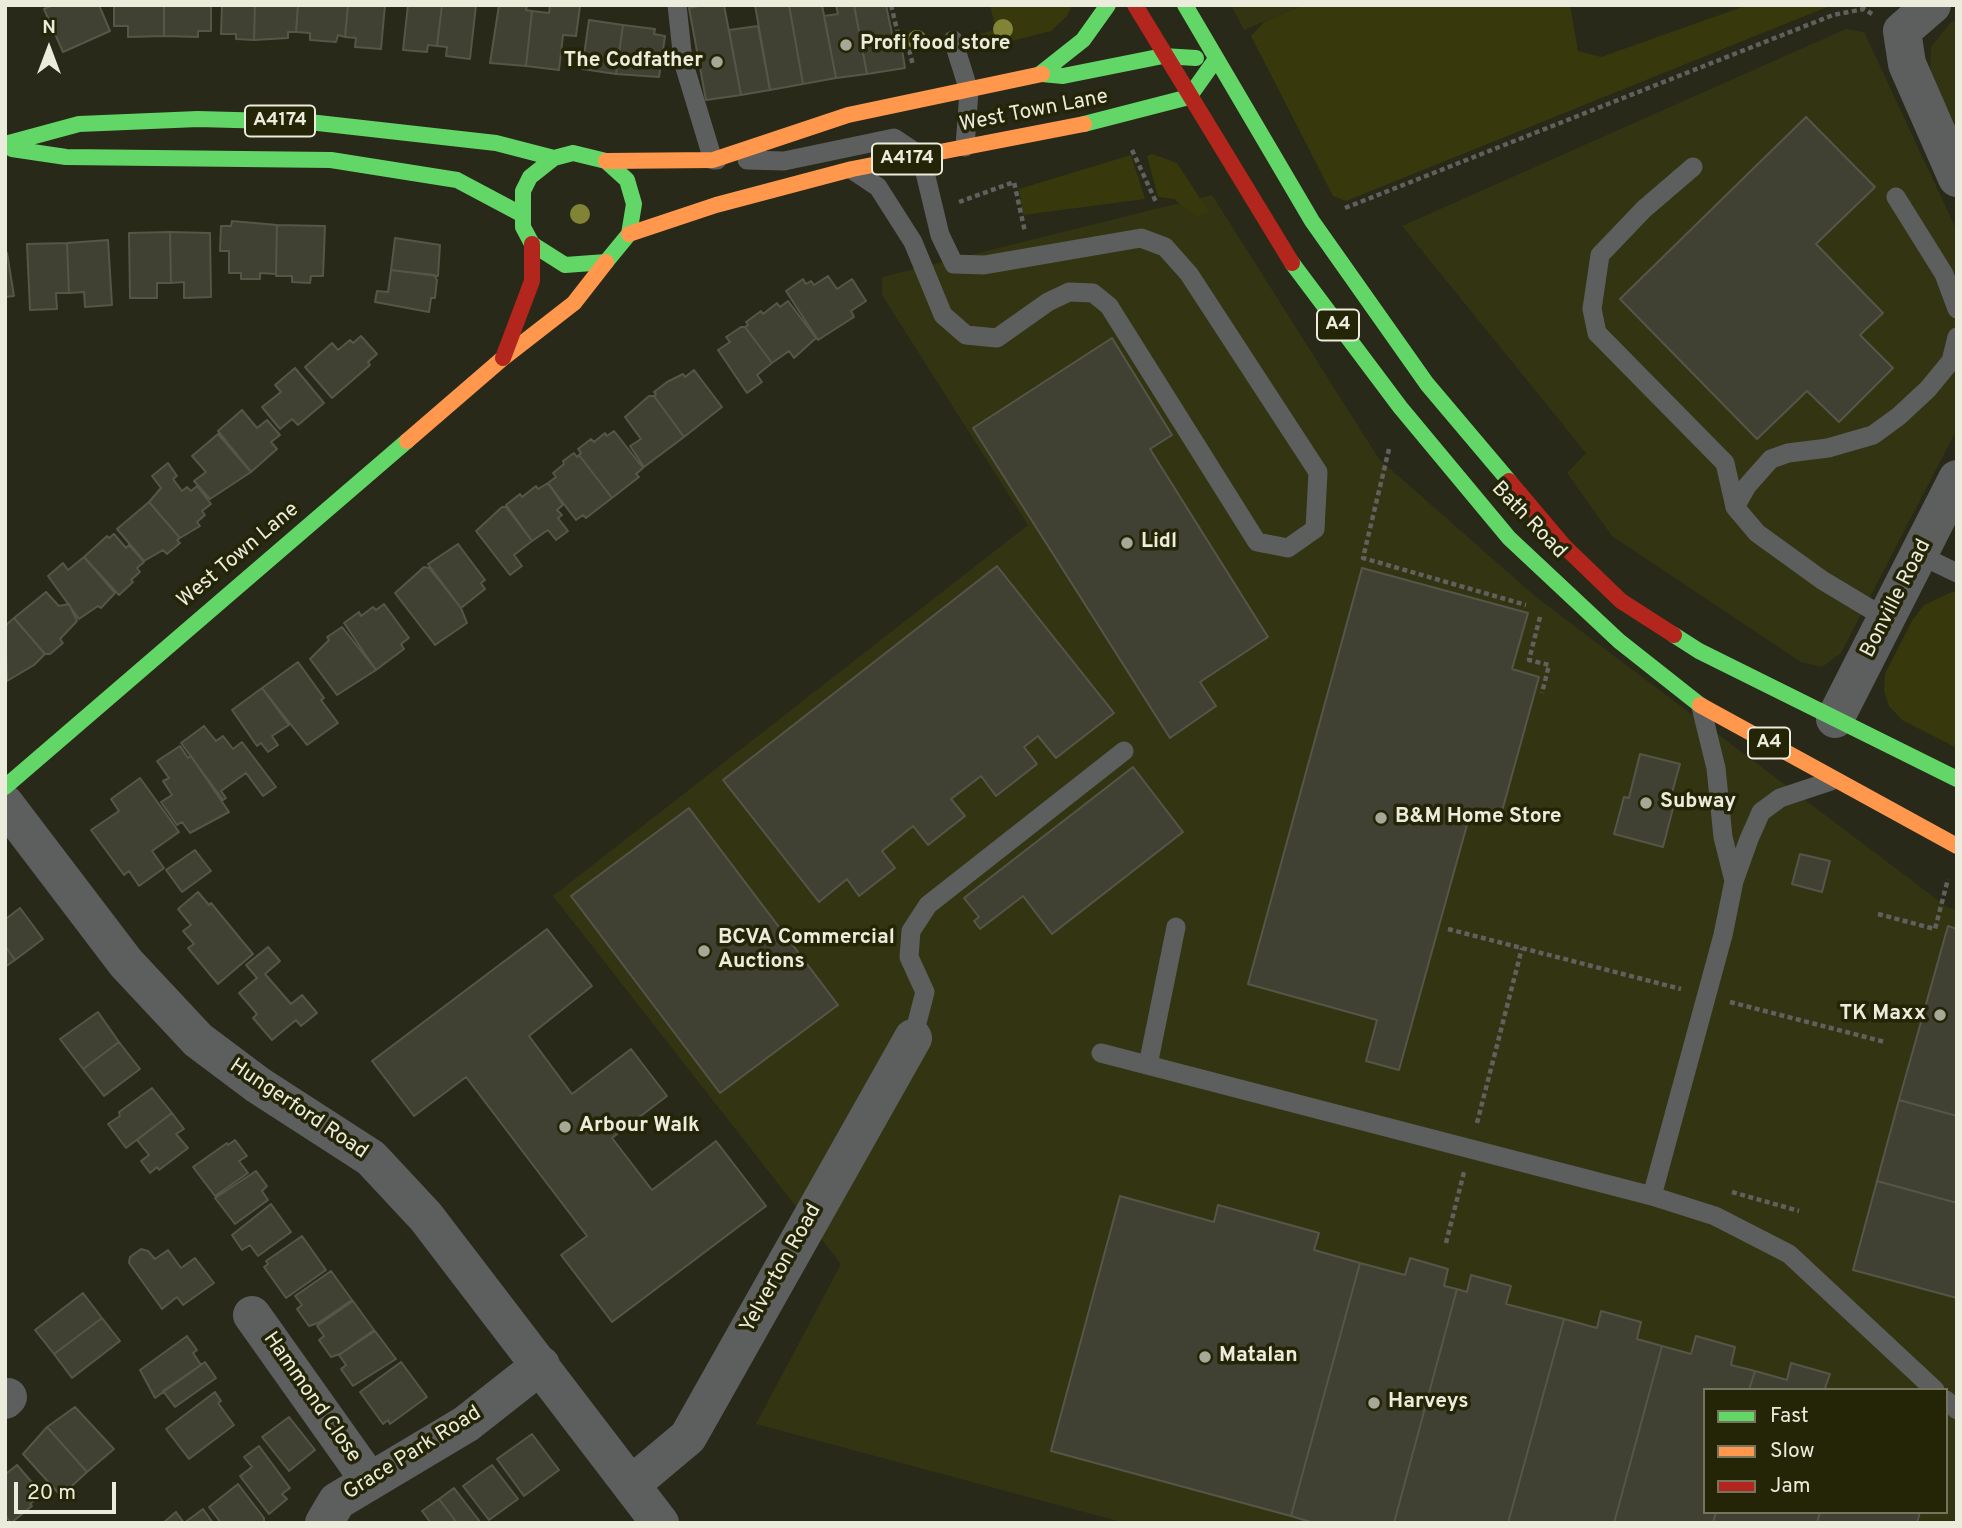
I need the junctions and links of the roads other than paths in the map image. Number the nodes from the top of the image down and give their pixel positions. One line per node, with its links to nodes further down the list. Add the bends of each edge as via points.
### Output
1 (677, 5): 16 (lane, via 682,61)
2 (1108, 5): 9 (main road, West Town Lane / A4174, via 1083,40)
3 (1135, 5): 7 (main road, A4)
4 (1185, 5): 8 (main road, A4)
5 (1932, 5): 20 (street, via 1902,31 1907,64)
6 (953, 40): 10 (lane)
7 (1163, 56): 8 (main road, West Town Lane / A4174); 9 (main road, West Town Lane / A4174, via 1063,76); 11 (main road, A4)
8 (1216, 59): 11 (main road); 35 (main road, Bath Road / A4, via 1312,221 1427,384 1564,546 1621,601 1699,651)
9 (1040, 74): 10 (main road, West Town Lane / A4174)
10 (969, 91): 13 (lane); 16 (main road, West Town Lane / A4174, via 848,115)
11 (1189, 97): 13 (main road, West Town Lane / A4174, via 1125,116); 34 (main road, Bath Road / A4, via 1285,254 1401,407 1509,538 1619,641)
12 (5, 146): 15 (main road, A4174, via 79,124 198,119 309,122 496,143); 22 (main road, A4174, via 66,157 331,160 457,180)
13 (965, 147): 14 (main road, West Town Lane / A4174)
14 (921, 156): 16 (lane, via 894,138 784,161); 19 (main road, West Town Lane / A4174); 19 (lane, via 940,235 954,264 984,265 1141,238 1166,247 1189,274 1318,472 1315,529 1287,548 1257,542 1109,306 1093,293 1069,292 997,338 966,335 943,315 914,242 878,187)
15 (554, 158): 17 (main road, A4174, via 573,153); 22 (main road, via 530,177)
16 (713, 160): 17 (main road, West Town Lane / A4174)
17 (606, 161): 23 (main road, via 627,180 634,204)
18 (1693, 167): 30 (lane, via 1600,255 1592,309 1597,334 1724,463)
19 (852, 169): 23 (main road, West Town Lane / A4174)
20 (1957, 178)
21 (1896, 197): 26 (lane, via 1944,274)
22 (521, 214): 24 (main road)
23 (629, 234): 25 (main road)
24 (532, 244): 25 (main road, via 565,265); 28 (main road, West Town Lane, via 532,281)
25 (606, 262): 28 (main road, West Town Lane, via 574,303)
26 (1957, 309)
27 (1957, 337): 30 (lane, via 1951,361 1899,416 1873,435 1771,459)
28 (502, 359): 39 (main road, West Town Lane)
29 (1957, 479): 31 (street, Bonville Road)
30 (1735, 507): 33 (lane, via 1757,533)
31 (1920, 555): 32 (lane); 33 (street, Bonville Road)
32 (1957, 573)
33 (1886, 619): 35 (street, Bonville Road)
34 (1701, 706): 37 (main road, Bath Road / A4); 42 (lane)
35 (1835, 719): 38 (main road, Bath Road / A4)
36 (1124, 751): 44 (lane, via 928,905 911,932 909,957 925,992)
37 (1839, 779): 41 (main road, Bath Road / A4); 42 (lane, via 1789,794 1761,812)
38 (1957, 779)
39 (5, 787)
40 (5, 804): 49 (street, Hungerford Road, via 126,963 198,1040 371,1158 426,1217)
41 (1957, 846)
42 (1734, 881): 47 (lane)
43 (1176, 928): 46 (lane)
44 (913, 1038): 52 (street, Yelverton Road, via 688,1437)
45 (1101, 1053): 46 (lane)
46 (1148, 1065): 47 (lane)
47 (1652, 1196): 50 (lane, via 1715,1216 1789,1254)
48 (252, 1315): 51 (street, Hammond Close)
49 (541, 1364): 51 (street, Grace Park Road, via 466,1424); 52 (street, Hungerford Road)
50 (1933, 1388)
51 (369, 1480): 53 (street, Grace Park Road, via 337,1501)
52 (632, 1484): 54 (street, Hungerford Road)
53 (324, 1523)
54 (660, 1523)

